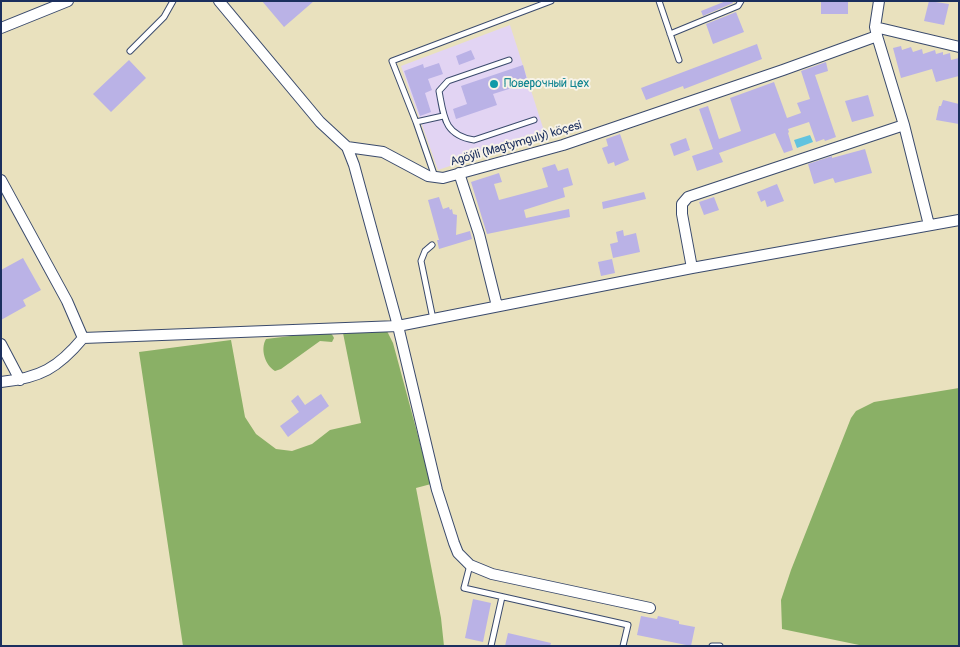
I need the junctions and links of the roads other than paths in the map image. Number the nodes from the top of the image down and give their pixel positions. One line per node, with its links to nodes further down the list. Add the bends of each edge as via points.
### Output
1 (68, 1): 8 (street)
2 (174, 1): 12 (lane, via 164,17)
3 (219, 1): 19 (street, via 320,122)
4 (551, 1): 17 (lane, via 392,61)
5 (659, 1): 10 (lane)
6 (741, 1): 10 (lane, via 738,6)
7 (879, 1): 9 (street)
8 (1, 28)
9 (876, 32): 11 (street); 18 (street); 20 (street, Agöýli (Magtymguly) köçesi, via 774,73 563,145)
10 (670, 34): 14 (lane)
11 (959, 47)
12 (130, 51)
13 (509, 60): 15 (lane, via 444,85 439,91)
14 (679, 60)
15 (443, 116): 16 (lane, via 450,129 474,140); 17 (lane)
16 (534, 120)
17 (416, 122): 21 (lane)
18 (904, 125): 24 (street); 26 (street, via 688,196 682,204 682,214)
19 (347, 147): 21 (street, via 383,152); 29 (street)
20 (459, 173): 21 (street, Agöýli (Magtymguly) köçesi); 27 (street, via 479,234)
21 (435, 177)
22 (1, 180): 30 (street, via 67,301)
23 (959, 220): 24 (street)
24 (929, 225): 26 (street)
25 (432, 246): 28 (lane, via 425,251 421,261)
26 (692, 268): 27 (street)
27 (496, 306): 28 (street)
28 (433, 319): 29 (street)
29 (398, 326): 30 (street); 34 (street, via 437,490 456,548)
30 (83, 338): 32 (street, via 58,364)
31 (1, 344): 32 (street)
32 (20, 380): 33 (street)
33 (1, 382)
34 (470, 565): 35 (lane, via 464,588); 36 (street, via 492,574)
35 (502, 597): 37 (lane); 38 (lane, via 628,625)
36 (650, 608)
37 (491, 646)
38 (622, 646)
39 (712, 646): 40 (lane)
40 (720, 646)

